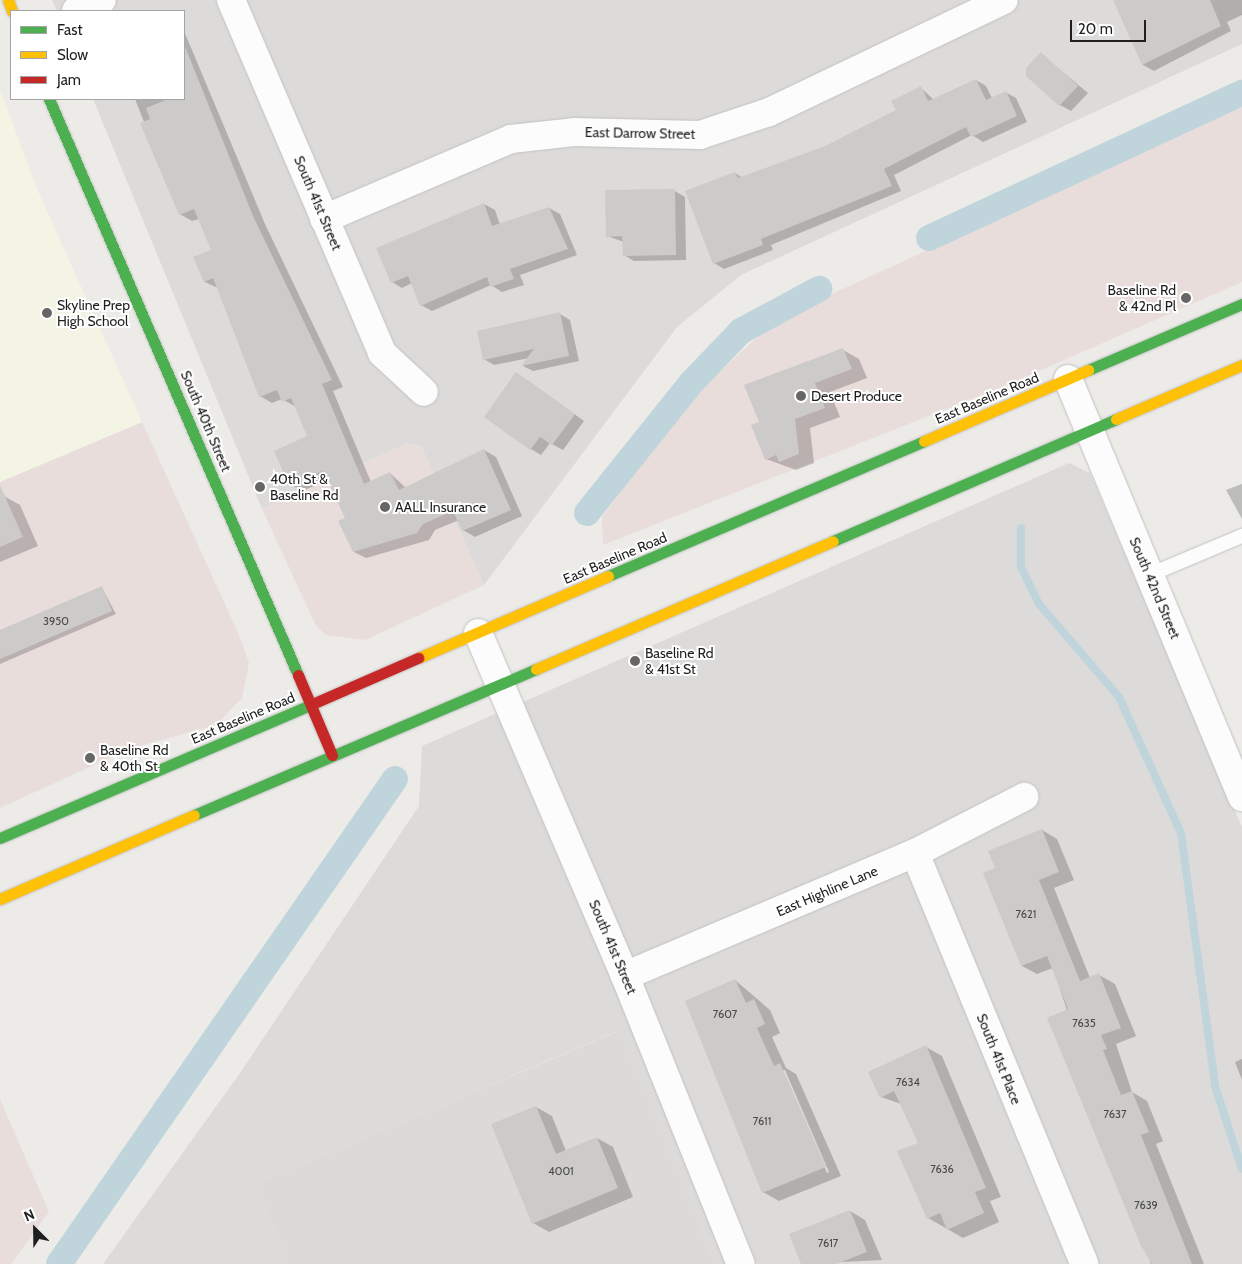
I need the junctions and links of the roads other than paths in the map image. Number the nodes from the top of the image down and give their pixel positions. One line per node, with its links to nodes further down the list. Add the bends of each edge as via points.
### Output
1 (102, 0): 4 (street)
2 (231, 0): 6 (street, South 41st Street)
3 (1004, 0): 6 (street, East Darrow Street, via 769,112 700,134 574,132 511,139)
4 (78, 10)
5 (49, 100): 16 (main road, South 40th Street)
6 (324, 218): 10 (street, South 41st Street, via 382,353)
7 (1242, 304): 9 (main road, East Baseline Road)
8 (1242, 365): 11 (main road)
9 (1068, 379): 11 (street, South 42nd Street); 14 (main road, East Baseline Road)
10 (424, 392)
11 (1090, 432): 13 (street, South 42nd Street); 15 (main road)
12 (1242, 536): 13 (lane)
13 (1149, 575): 19 (street, South 42nd Street)
14 (478, 633): 15 (street, South 41st Street); 16 (main road, East Baseline Road)
15 (498, 682): 17 (main road); 23 (street, South 41st Street)
16 (309, 706): 17 (main road, South 40th Street); 20 (main road, East Baseline Road)
17 (332, 755): 22 (main road)
18 (1024, 797): 21 (street, East Highline Lane)
19 (1242, 797)
20 (0, 838)
21 (915, 853): 23 (street, East Highline Lane); 25 (street, South 41st Place)
22 (0, 899)
23 (625, 976): 24 (street, South 41st Street)
24 (741, 1264)
25 (1084, 1264)

